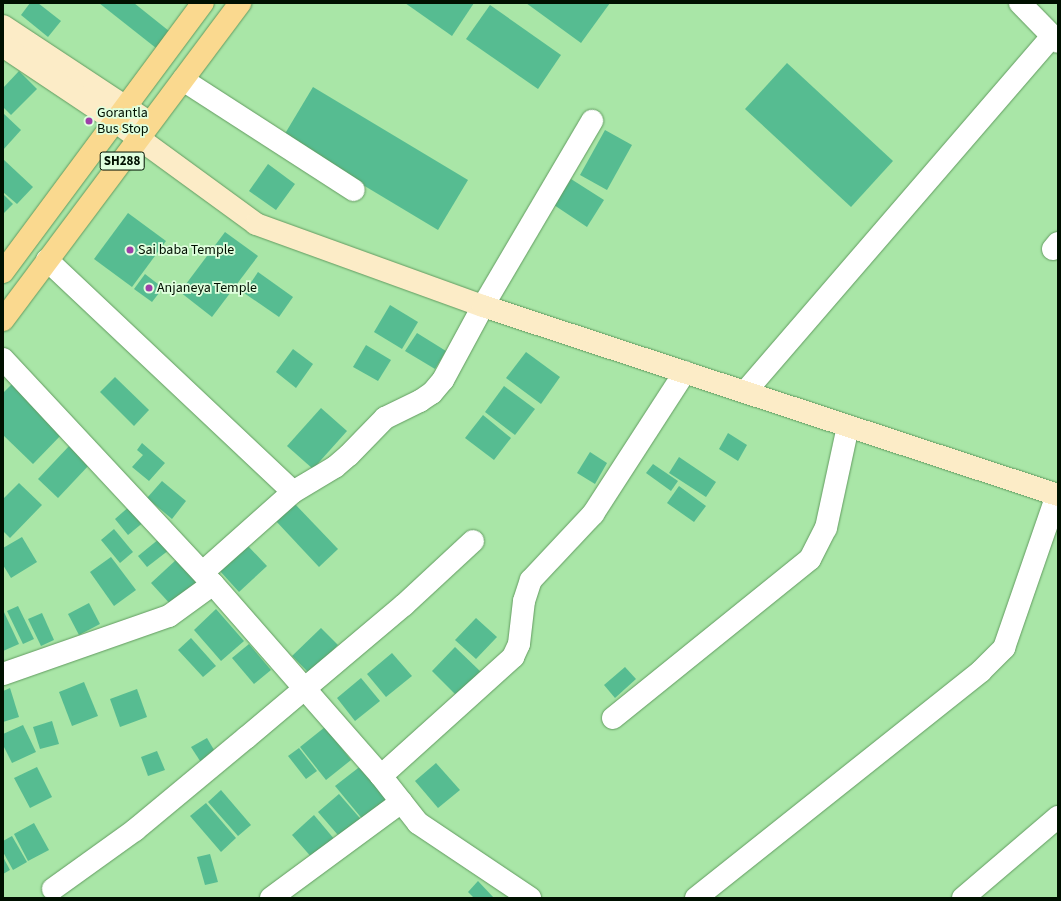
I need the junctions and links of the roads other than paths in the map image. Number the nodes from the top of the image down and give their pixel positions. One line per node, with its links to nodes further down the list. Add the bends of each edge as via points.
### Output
1 (203, 3): 8 (main road, SH288)
2 (240, 3): 7 (main road, SH288)
3 (1020, 3): 5 (street)
4 (3, 26): 8 (main road)
5 (1055, 39): 18 (street)
6 (3, 46): 8 (main road)
7 (183, 80): 10 (main road, SH288); 11 (street)
8 (120, 114): 10 (main road); 13 (main road, SH288)
9 (592, 121): 14 (street)
10 (144, 131): 12 (main road, SH288); 14 (main road, via 256,224)
11 (354, 190)
12 (47, 260): 15 (main road, SH288); 20 (street)
13 (3, 272)
14 (483, 306): 17 (main road); 20 (street, via 443,380 432,393 385,418 335,467)
15 (3, 320)
16 (3, 359): 23 (street)
17 (685, 372): 18 (main road); 27 (street, via 593,514 531,580 524,601 519,644 513,657)
18 (745, 392): 19 (main road)
19 (848, 426): 21 (main road); 26 (street, via 826,528 810,559)
20 (293, 492): 23 (street)
21 (1058, 495): 33 (street, via 1004,648 981,671)
22 (473, 541): 25 (street, via 393,614)
23 (208, 578): 24 (street, via 169,616); 25 (street)
24 (3, 674)
25 (304, 688): 27 (street); 30 (street, via 135,830)
26 (613, 718)
27 (381, 776): 28 (street)
28 (401, 802): 31 (street); 32 (street, via 418,823)
29 (1058, 817): 34 (street)
30 (53, 889)
31 (271, 898)
32 (530, 898)
33 (696, 898)
34 (963, 898)

